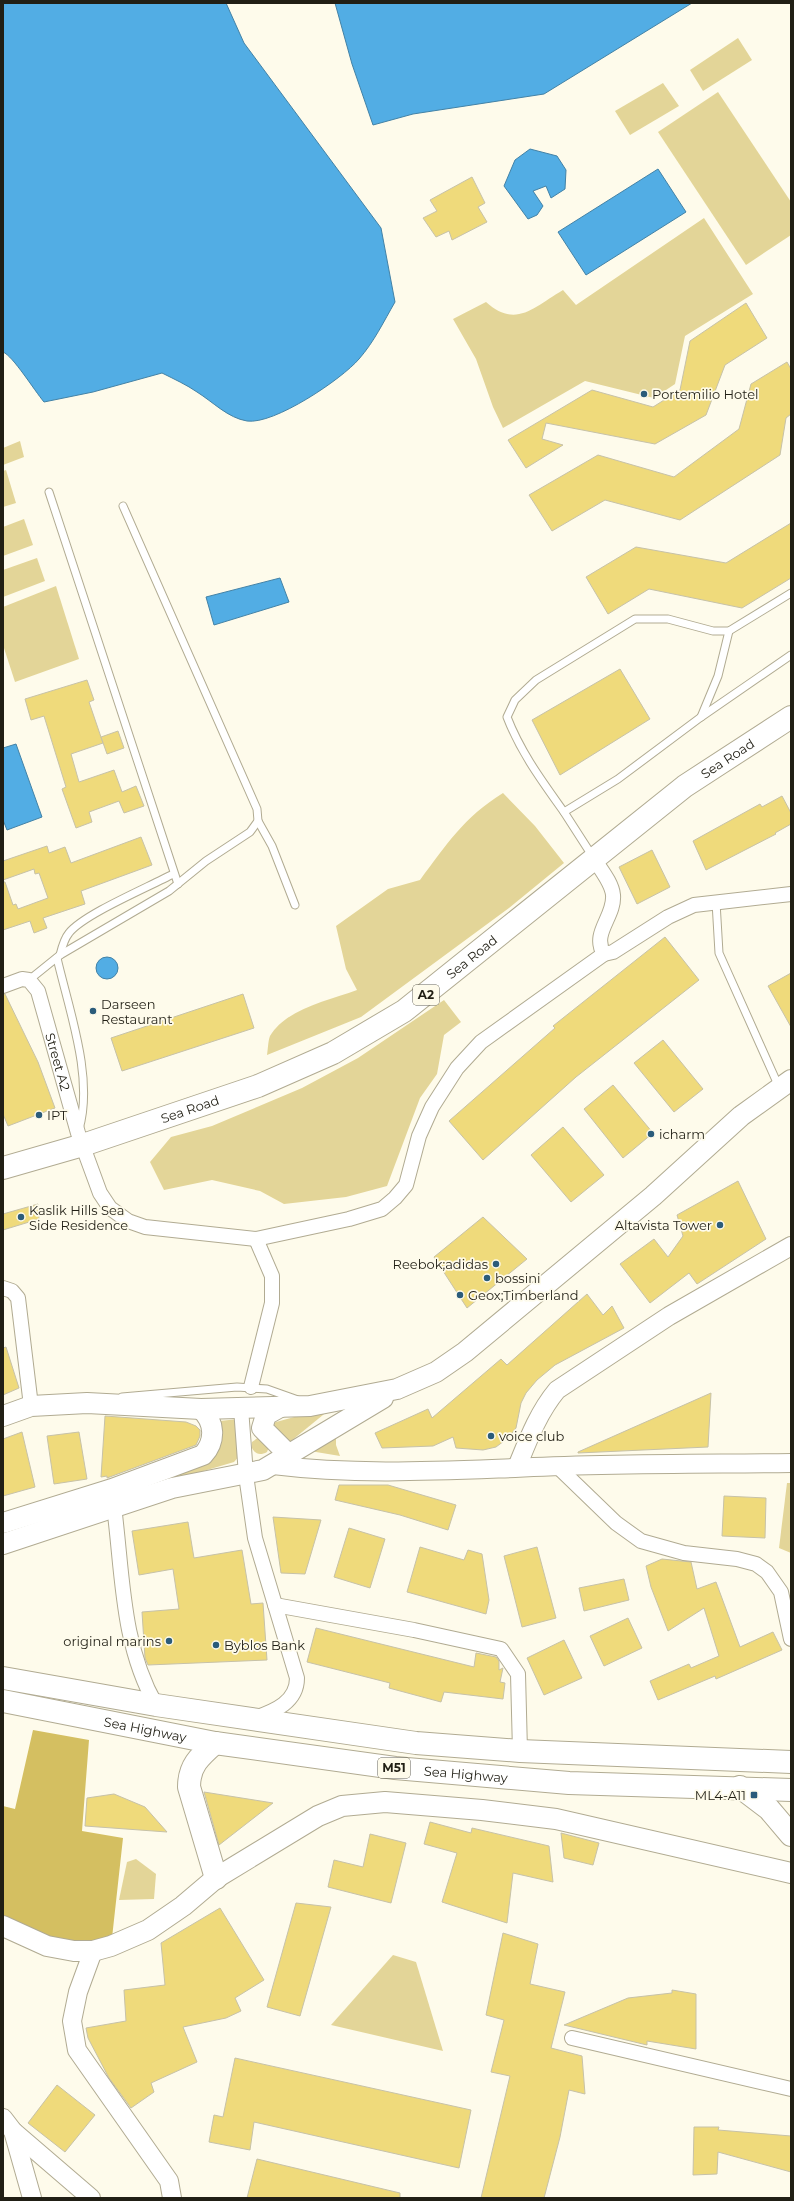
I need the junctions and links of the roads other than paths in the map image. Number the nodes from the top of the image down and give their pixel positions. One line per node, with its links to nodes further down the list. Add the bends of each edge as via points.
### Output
1 (49, 492): 11 (lane)
2 (123, 506): 9 (lane, via 257,809)
3 (791, 593): 4 (lane)
4 (729, 631): 6 (lane, via 722,663); 8 (lane, via 713,631 668,619 636,619 524,689 507,717 526,759)
5 (791, 655): 6 (lane)
6 (701, 717): 8 (lane, via 618,779)
7 (791, 717): 10 (main road, Sea Road / A2, via 685,786)
8 (564, 812): 10 (lane)
9 (258, 821): 12 (lane, via 250,832 206,861); 15 (lane, via 272,846)
10 (594, 859): 16 (street, via 612,889 613,896 612,910 600,936 599,944); 21 (main road, Sea Road / A2, via 404,1012 370,1034 258,1086)
11 (173, 874): 12 (lane); 17 (lane, via 83,920 69,933)
12 (178, 884): 17 (lane)
13 (791, 894): 14 (street, Street A2)
14 (716, 902): 16 (street, Street A2, via 684,909 613,952); 20 (lane, via 719,953)
15 (295, 905)
16 (604, 954): 23 (street, Street A2, via 481,1042 457,1068 432,1107 419,1136 406,1185 388,1205 349,1219)
17 (59, 957): 18 (lane); 21 (lane, via 84,1073 85,1103)
18 (29, 980): 19 (street, via 22,979); 21 (street, Street A2, via 38,991)
19 (3, 986)
20 (785, 1084): 27 (main road, via 741,1116 653,1196 465,1352 436,1372)
21 (80, 1139): 22 (main road, Sea Road / A2); 23 (street, Street A2, via 105,1202 128,1221 145,1227)
22 (3, 1168)
23 (256, 1239): 26 (street, via 272,1276 272,1303)
24 (791, 1246): 37 (street, via 669,1316 557,1390 537,1420)
25 (3, 1288): 29 (street, via 12,1291 18,1298)
26 (251, 1387): 28 (lane, via 127,1396); 31 (lane, via 282,1394)
27 (396, 1389): 31 (main road); 35 (main road)
28 (103, 1402): 29 (main road); 33 (main road)
29 (31, 1406): 34 (main road)
30 (282, 1406): 31 (main road); 32 (main road); 35 (main road, via 266,1415 262,1428)
31 (310, 1406)
32 (241, 1408): 33 (main road); 39 (street)
33 (201, 1409): 40 (main road, via 210,1417 212,1423 212,1438 209,1448 203,1455)
34 (3, 1416)
35 (281, 1460): 37 (street, via 338,1471 395,1472); 39 (main road)
36 (791, 1463): 38 (street)
37 (517, 1467): 38 (street)
38 (558, 1467): 44 (street, via 616,1524 641,1541 684,1554 737,1559 756,1564 767,1572 781,1592)
39 (246, 1475): 40 (main road); 43 (street, via 255,1538)
40 (113, 1498): 41 (main road); 42 (main road); 47 (street, via 132,1648 142,1677)
41 (3, 1523)
42 (3, 1544)
43 (275, 1605): 48 (street, via 297,1685 292,1698 287,1702); 50 (street, via 414,1630 501,1649 518,1674)
44 (791, 1639)
45 (3, 1678): 47 (main road, Sea Highway / M51)
46 (3, 1701): 49 (main road, Sea Highway / M51)
47 (156, 1705): 48 (main road, Sea Highway / M51)
48 (252, 1719): 50 (main road, Sea Highway / M51, via 416,1743)
49 (215, 1743): 52 (main road, Sea Highway / M51, via 394,1768 569,1783); 56 (main road, via 193,1764 189,1787)
50 (520, 1751): 51 (main road, Sea Highway / M51)
51 (791, 1762)
52 (740, 1787): 53 (main road, Sea Highway / M51); 54 (main road, via 769,1809)
53 (791, 1790)
54 (791, 1835)
55 (791, 1873): 56 (main road, via 556,1819 385,1802 342,1806 328,1812)
56 (216, 1878): 58 (main road, via 183,1906 148,1930 129,1940)
57 (3, 1926): 58 (main road, via 47,1946 74,1951)
58 (93, 1951): 64 (street, via 78,1992 72,2021 77,2050 169,2181)
59 (572, 2038): 60 (street)
60 (791, 2089)
61 (8, 2124): 62 (street); 63 (street)
62 (32, 2198)
63 (91, 2198)
64 (172, 2198)

